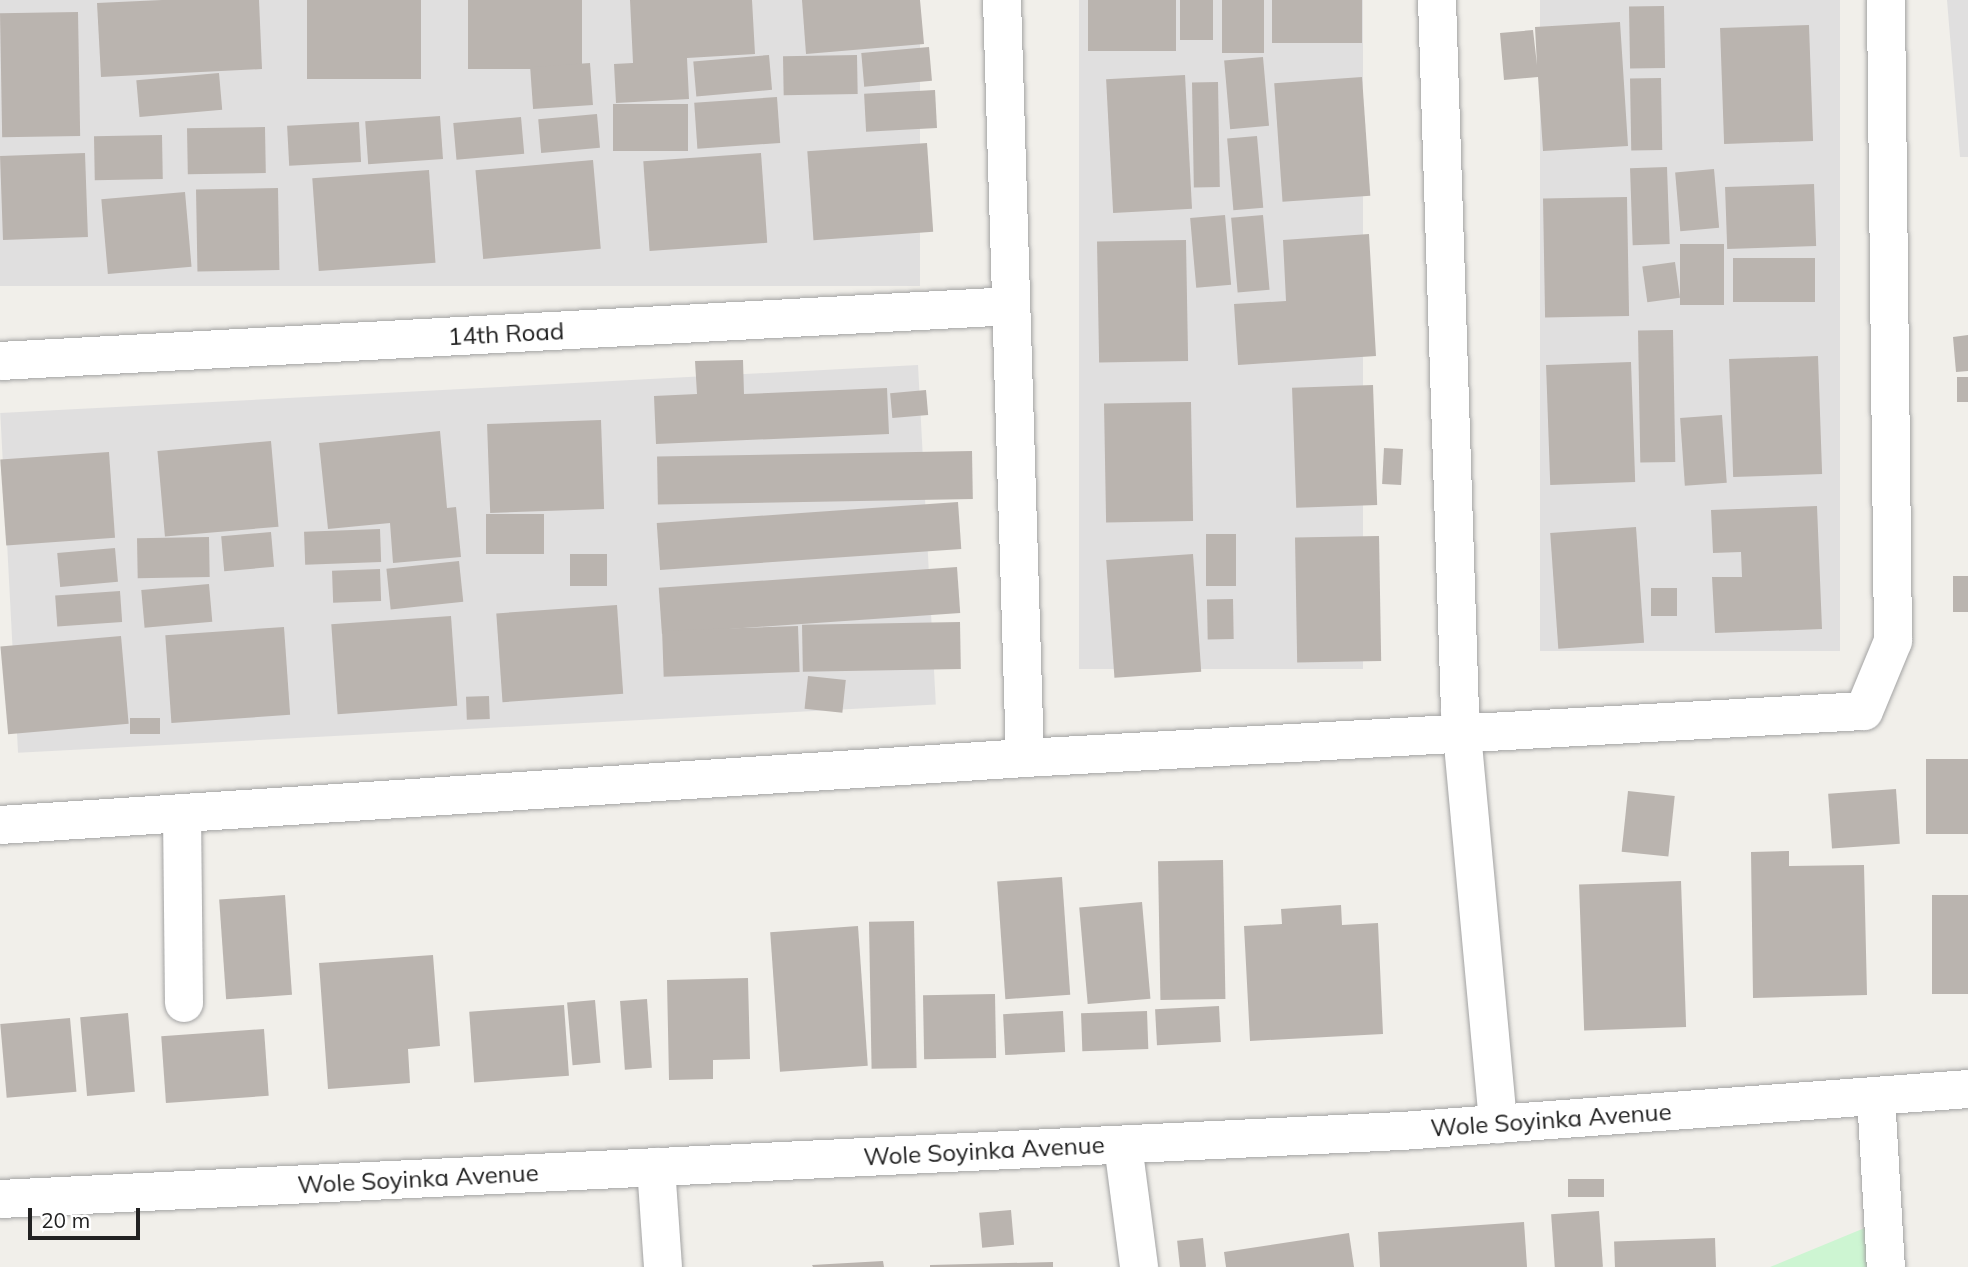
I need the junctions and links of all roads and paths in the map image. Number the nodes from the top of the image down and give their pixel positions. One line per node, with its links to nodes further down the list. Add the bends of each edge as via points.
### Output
1 (1002, 0): 4 (street)
2 (1437, 0): 6 (street)
3 (1886, 0): 6 (street, via 1892,642 1864,711)
4 (1011, 306): 5 (street, 14th Road); 7 (street)
5 (0, 361)
6 (1462, 734): 7 (street); 13 (street)
7 (1025, 758): 8 (street)
8 (182, 813): 9 (street); 10 (street)
9 (0, 825)
10 (184, 1003)
11 (1968, 1089): 12 (street, Wole Soyinka Avenue)
12 (1876, 1096): 13 (street, Wole Soyinka Avenue); 19 (street)
13 (1498, 1124): 14 (street, Wole Soyinka Avenue)
14 (1123, 1145): 15 (street, Wole Soyinka Avenue); 18 (street)
15 (656, 1167): 16 (street, Wole Soyinka Avenue); 17 (street)
16 (0, 1199)
17 (663, 1267)
18 (1139, 1267)
19 (1886, 1267)

